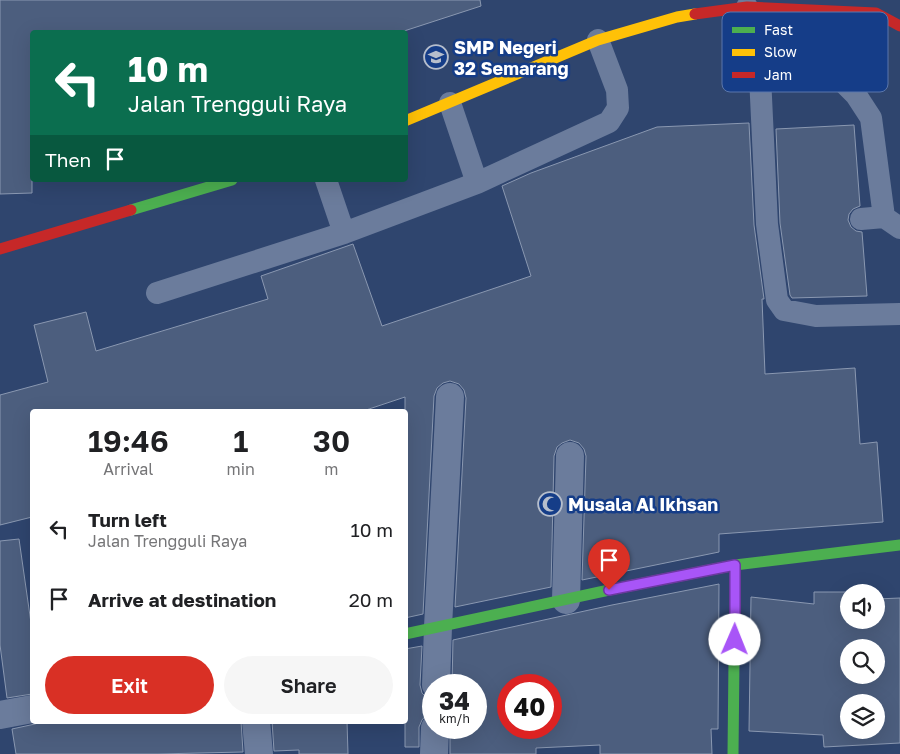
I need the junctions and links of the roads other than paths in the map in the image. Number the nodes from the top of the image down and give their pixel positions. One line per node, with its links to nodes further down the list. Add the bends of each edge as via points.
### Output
1 (750, 3): 2 (main road); 5 (main road, via 679,13)
2 (863, 12)
3 (888, 20): 4 (main road)
4 (900, 26)
5 (598, 40): 8 (main road); 12 (lane, via 617,90 618,108 609,122)
6 (761, 92): 18 (lane, via 777,300 784,310 816,316)
7 (852, 92): 14 (lane, via 871,118)
8 (450, 103): 9 (main road); 12 (lane)
9 (408, 120)
10 (225, 182): 16 (main road)
11 (327, 182): 15 (lane)
12 (477, 183): 15 (lane)
13 (861, 219): 14 (lane)
14 (892, 222)
15 (344, 234): 17 (lane)
16 (0, 249)
17 (157, 293)
18 (900, 314)
19 (450, 397): 24 (street)
20 (570, 456): 23 (street)
21 (900, 545): 22 (main road)
22 (735, 565): 23 (main road); 33 (main road)
23 (566, 600): 24 (main road)
24 (438, 626): 25 (main road); 26 (street)
25 (408, 633)
26 (436, 674)
27 (30, 709): 28 (street)
28 (0, 715)
29 (256, 724): 31 (street)
30 (435, 739): 32 (street)
31 (259, 754)
32 (434, 754)
33 (733, 754)

